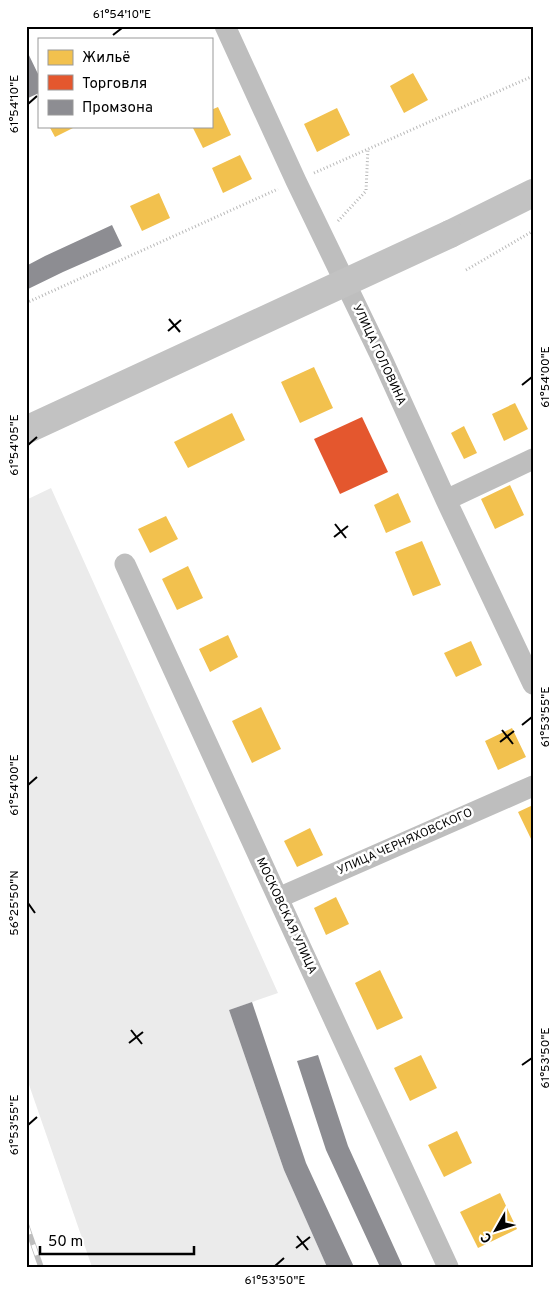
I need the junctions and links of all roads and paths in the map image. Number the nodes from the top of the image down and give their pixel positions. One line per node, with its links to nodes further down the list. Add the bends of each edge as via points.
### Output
1 (224, 26): 5 (street, УЛИЦА ГОЛОВИНА)
2 (368, 148): 5 (path, via 366,191)
3 (533, 193): 7 (street, bridge)
4 (533, 232): 6 (path)
5 (324, 236): 9 (street, УЛИЦА ГОЛОВИНА)
6 (466, 270)
7 (26, 430)
8 (533, 459): 9 (street)
9 (446, 500): 11 (street, УЛИЦА ГОЛОВИНА)
10 (125, 564): 13 (street, МОСКОВСКАЯ УЛИЦА)
11 (533, 684)
12 (533, 786): 13 (street, УЛИЦА ЧЕРНЯХОВСКОГО)
13 (278, 898): 14 (street, МОСКОВСКАЯ УЛИЦА)
14 (448, 1267)

